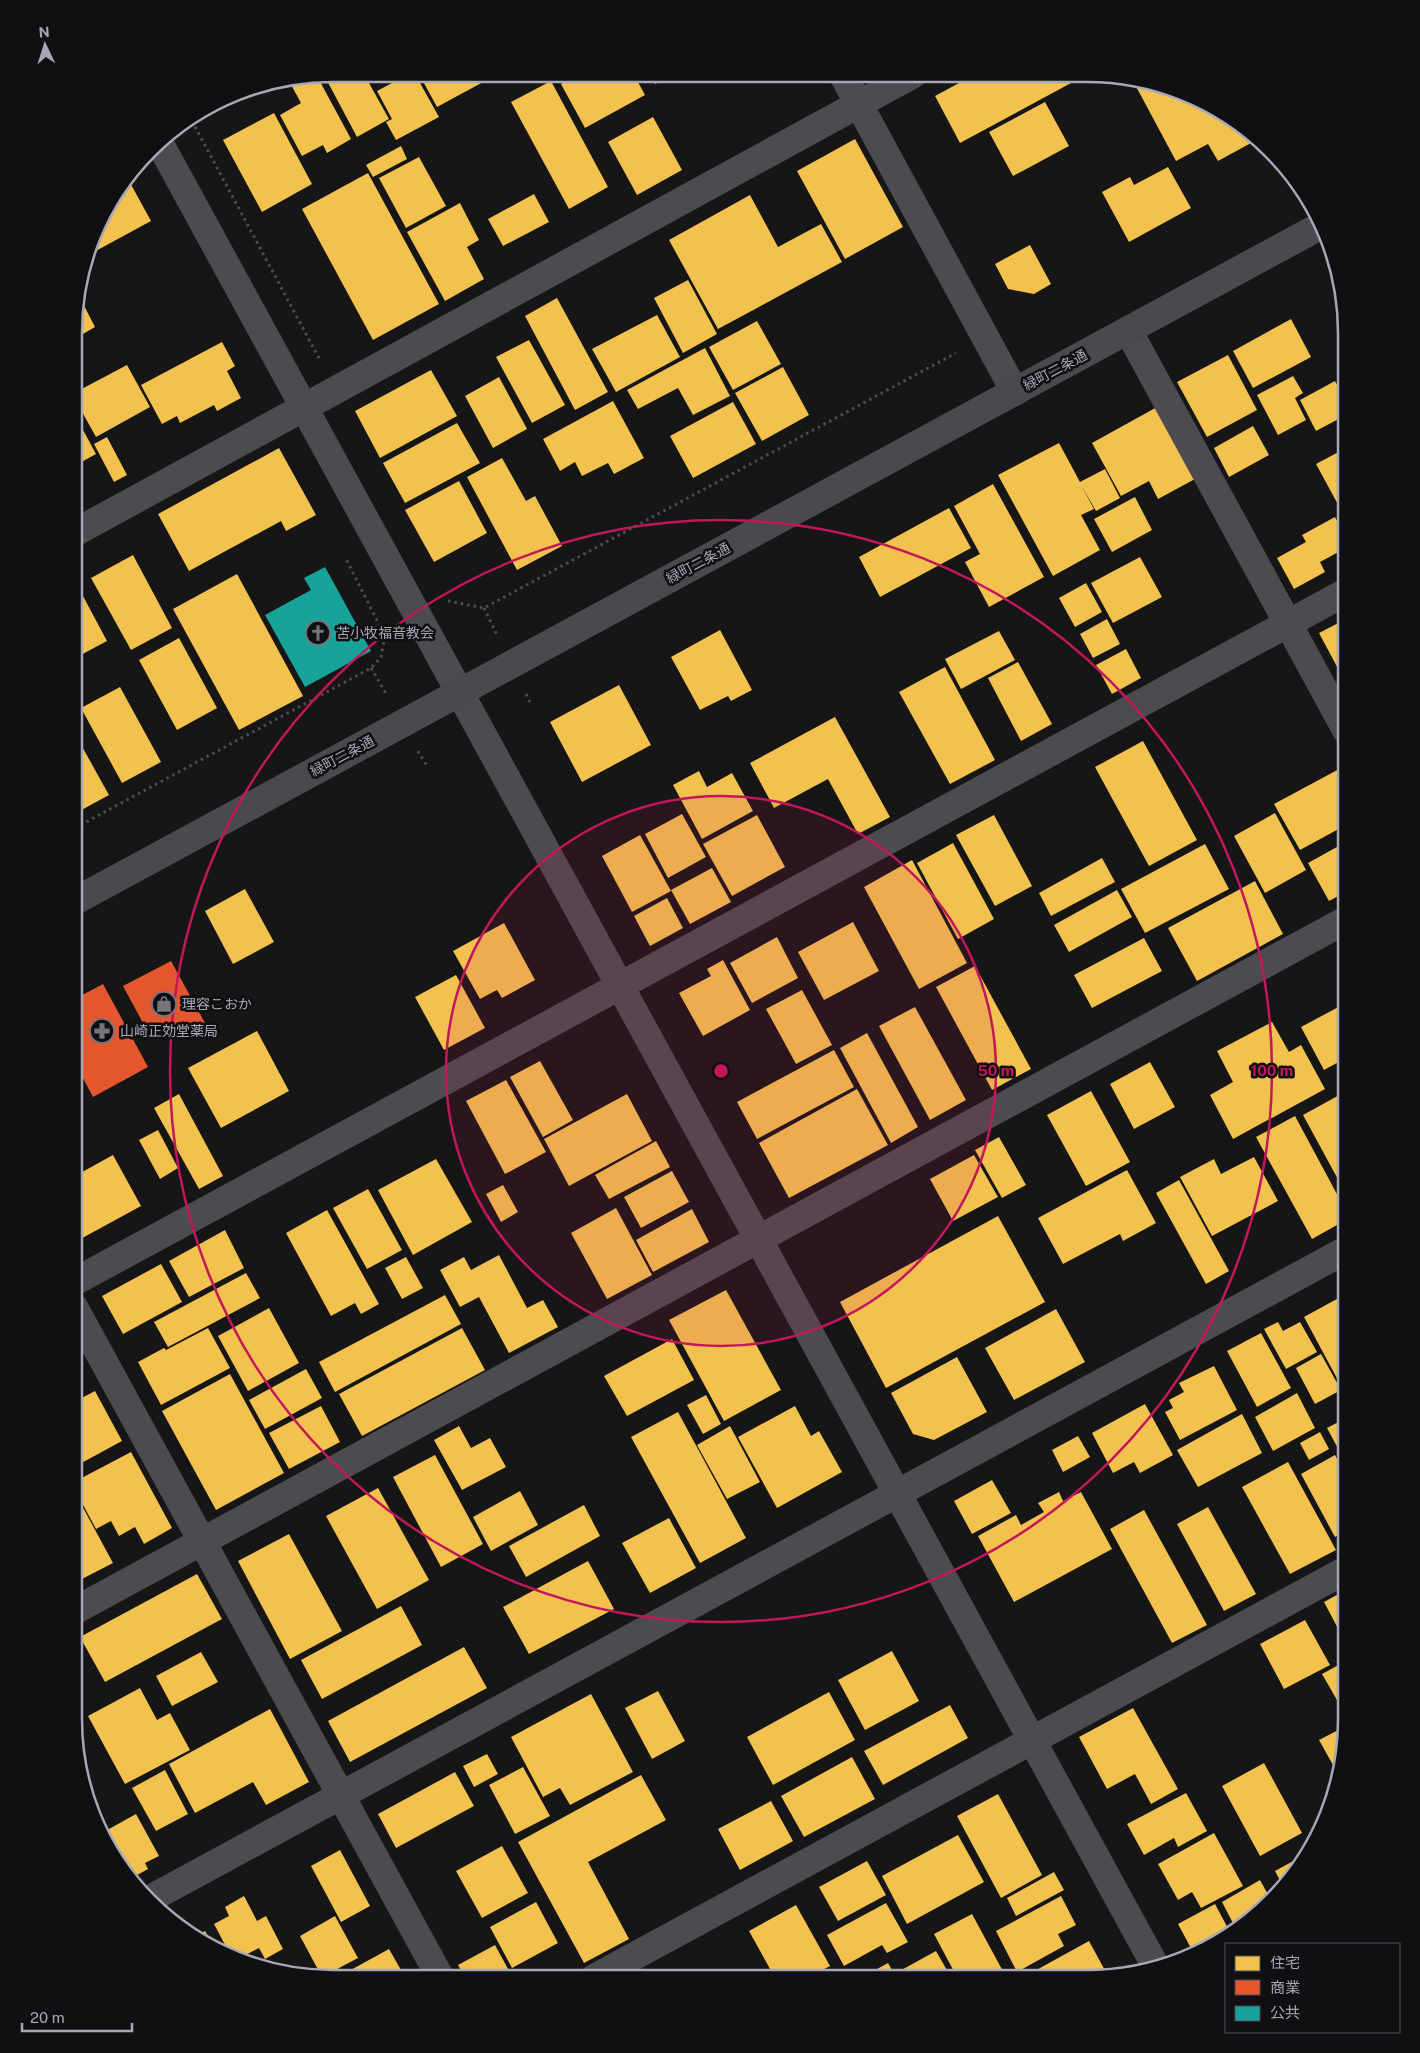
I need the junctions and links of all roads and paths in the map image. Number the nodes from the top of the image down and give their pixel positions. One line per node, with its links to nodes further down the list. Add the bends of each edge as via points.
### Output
1 (846, 82): 3 (street)
2 (900, 82): 3 (street)
3 (859, 105): 9 (street); 10 (street)
4 (194, 125): 9 (path)
5 (163, 150): 11 (street)
6 (1315, 229): 7 (street, 緑町二条通)
7 (1128, 330): 10 (street, 緑町二条通); 16 (street)
8 (963, 349): 15 (path, via 484,608)
9 (336, 390): 11 (street)
10 (1015, 392): 17 (street, 緑町二条通)
11 (304, 408): 12 (street); 17 (street)
12 (82, 529)
13 (344, 556): 19 (path, via 385,636 381,657 371,668)
14 (1338, 596): 16 (street)
15 (447, 601)
16 (1288, 623): 18 (street); 22 (street)
17 (459, 692): 20 (street, 緑町二条通); 22 (street)
18 (1338, 715)
19 (82, 824)
20 (82, 897)
21 (1338, 924): 23 (street)
22 (620, 986): 23 (street); 25 (street)
23 (758, 1239): 27 (street); 28 (street)
24 (1338, 1254): 27 (street)
25 (82, 1278)
26 (82, 1322): 28 (street)
27 (897, 1494): 31 (street); 32 (street)
28 (202, 1541): 30 (street); 32 (street)
29 (1338, 1574): 31 (street)
30 (82, 1607)
31 (1032, 1740): 34 (street); 36 (street)
32 (341, 1796): 33 (street); 35 (street)
33 (155, 1896)
34 (1153, 1961)
35 (436, 1970)
36 (609, 1970)

